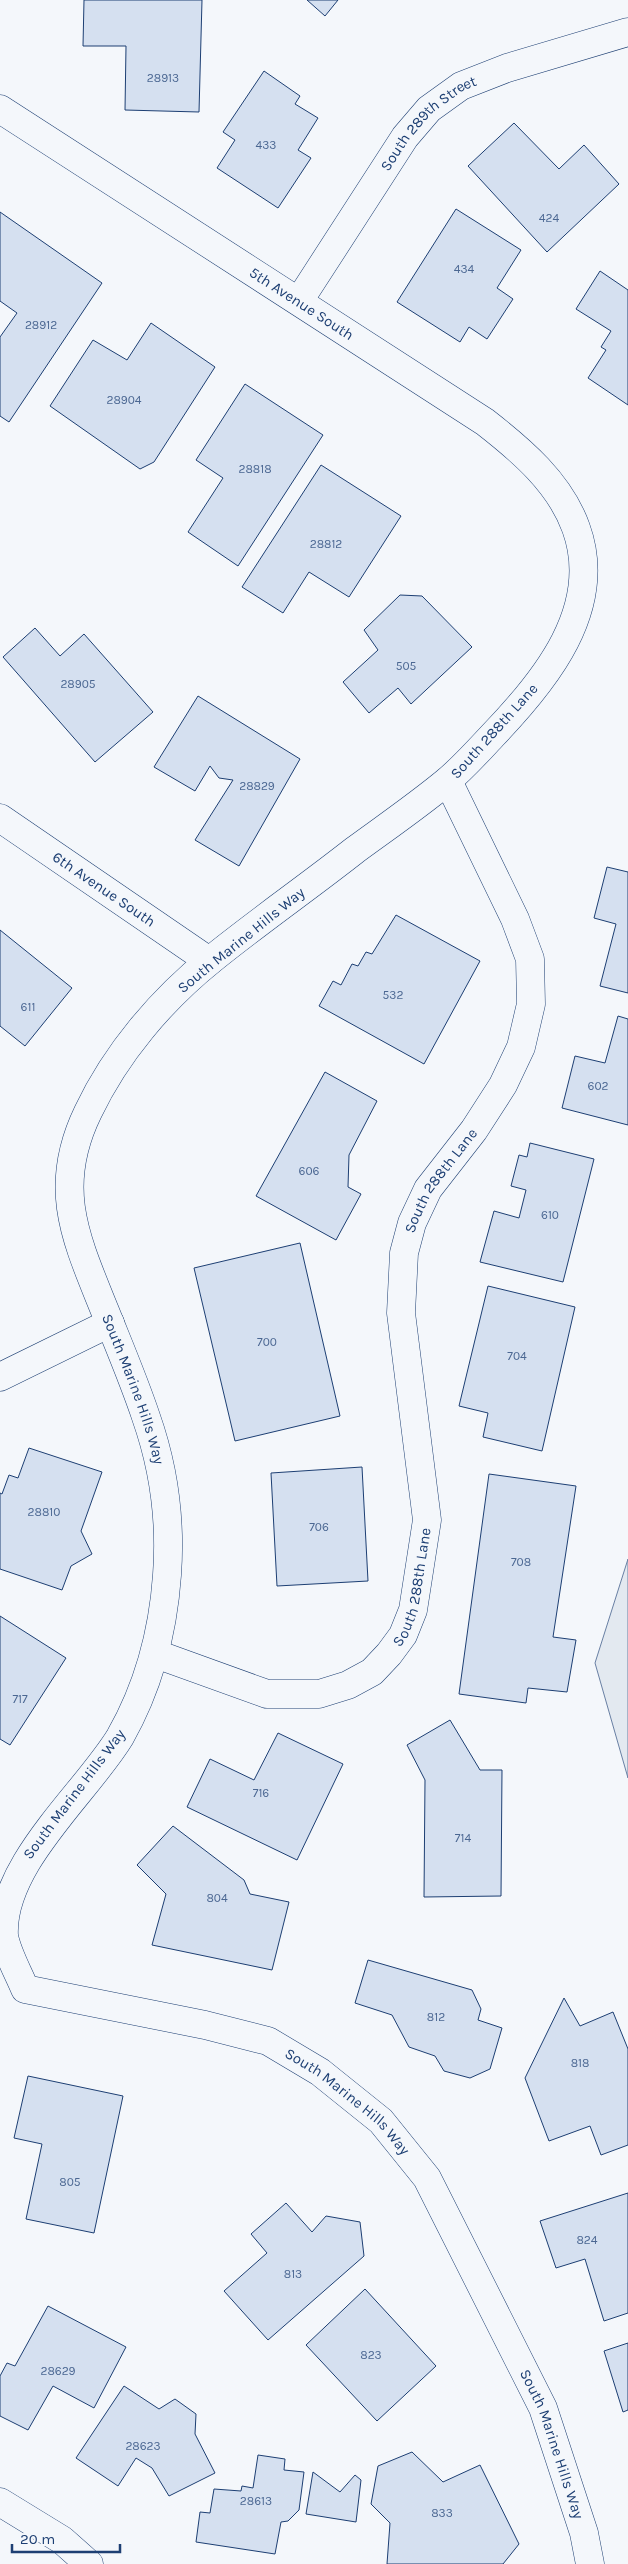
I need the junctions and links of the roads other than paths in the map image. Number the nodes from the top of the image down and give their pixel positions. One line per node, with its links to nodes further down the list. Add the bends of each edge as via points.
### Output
1 (627, 36): 3 (street, South 289th Street, via 498,71 462,86 429,109 406,137)
2 (0, 109): 3 (street, 5th Avenue South)
3 (299, 301): 4 (street, 5th Avenue South, via 516,446 561,498)
4 (576, 526): 5 (street, South 288th Lane, via 582,550 583,582 570,634 553,663 515,711)
5 (448, 780): 7 (street, South Marine Hills Way); 10 (street, South 288th Lane, via 530,959 531,1004 521,1047 503,1085 474,1130 428,1189 412,1223 404,1253 400,1313 427,1520 413,1610 402,1635 372,1672 348,1685 319,1694 267,1694)
6 (0, 818): 7 (street, 6th Avenue South)
7 (210, 961): 8 (street, South Marine Hills Way, via 171,996 136,1036 105,1081 73,1147 68,1188 72,1223)
8 (110, 1323): 9 (street); 10 (street, South Marine Hills Way, via 148,1421 166,1496 168,1561 164,1613)
9 (0, 1376)
10 (156, 1654): 11 (street, South Marine Hills Way, via 118,1739 30,1850 13,1879 5,1906 4,1936)
11 (12, 1989): 14 (street, South Marine Hills Way, via 205,2025 268,2041 320,2072 381,2122 427,2178 542,2408 584,2533)
12 (0, 2502): 13 (street, via 62,2540)
13 (89, 2564)
14 (590, 2564)

